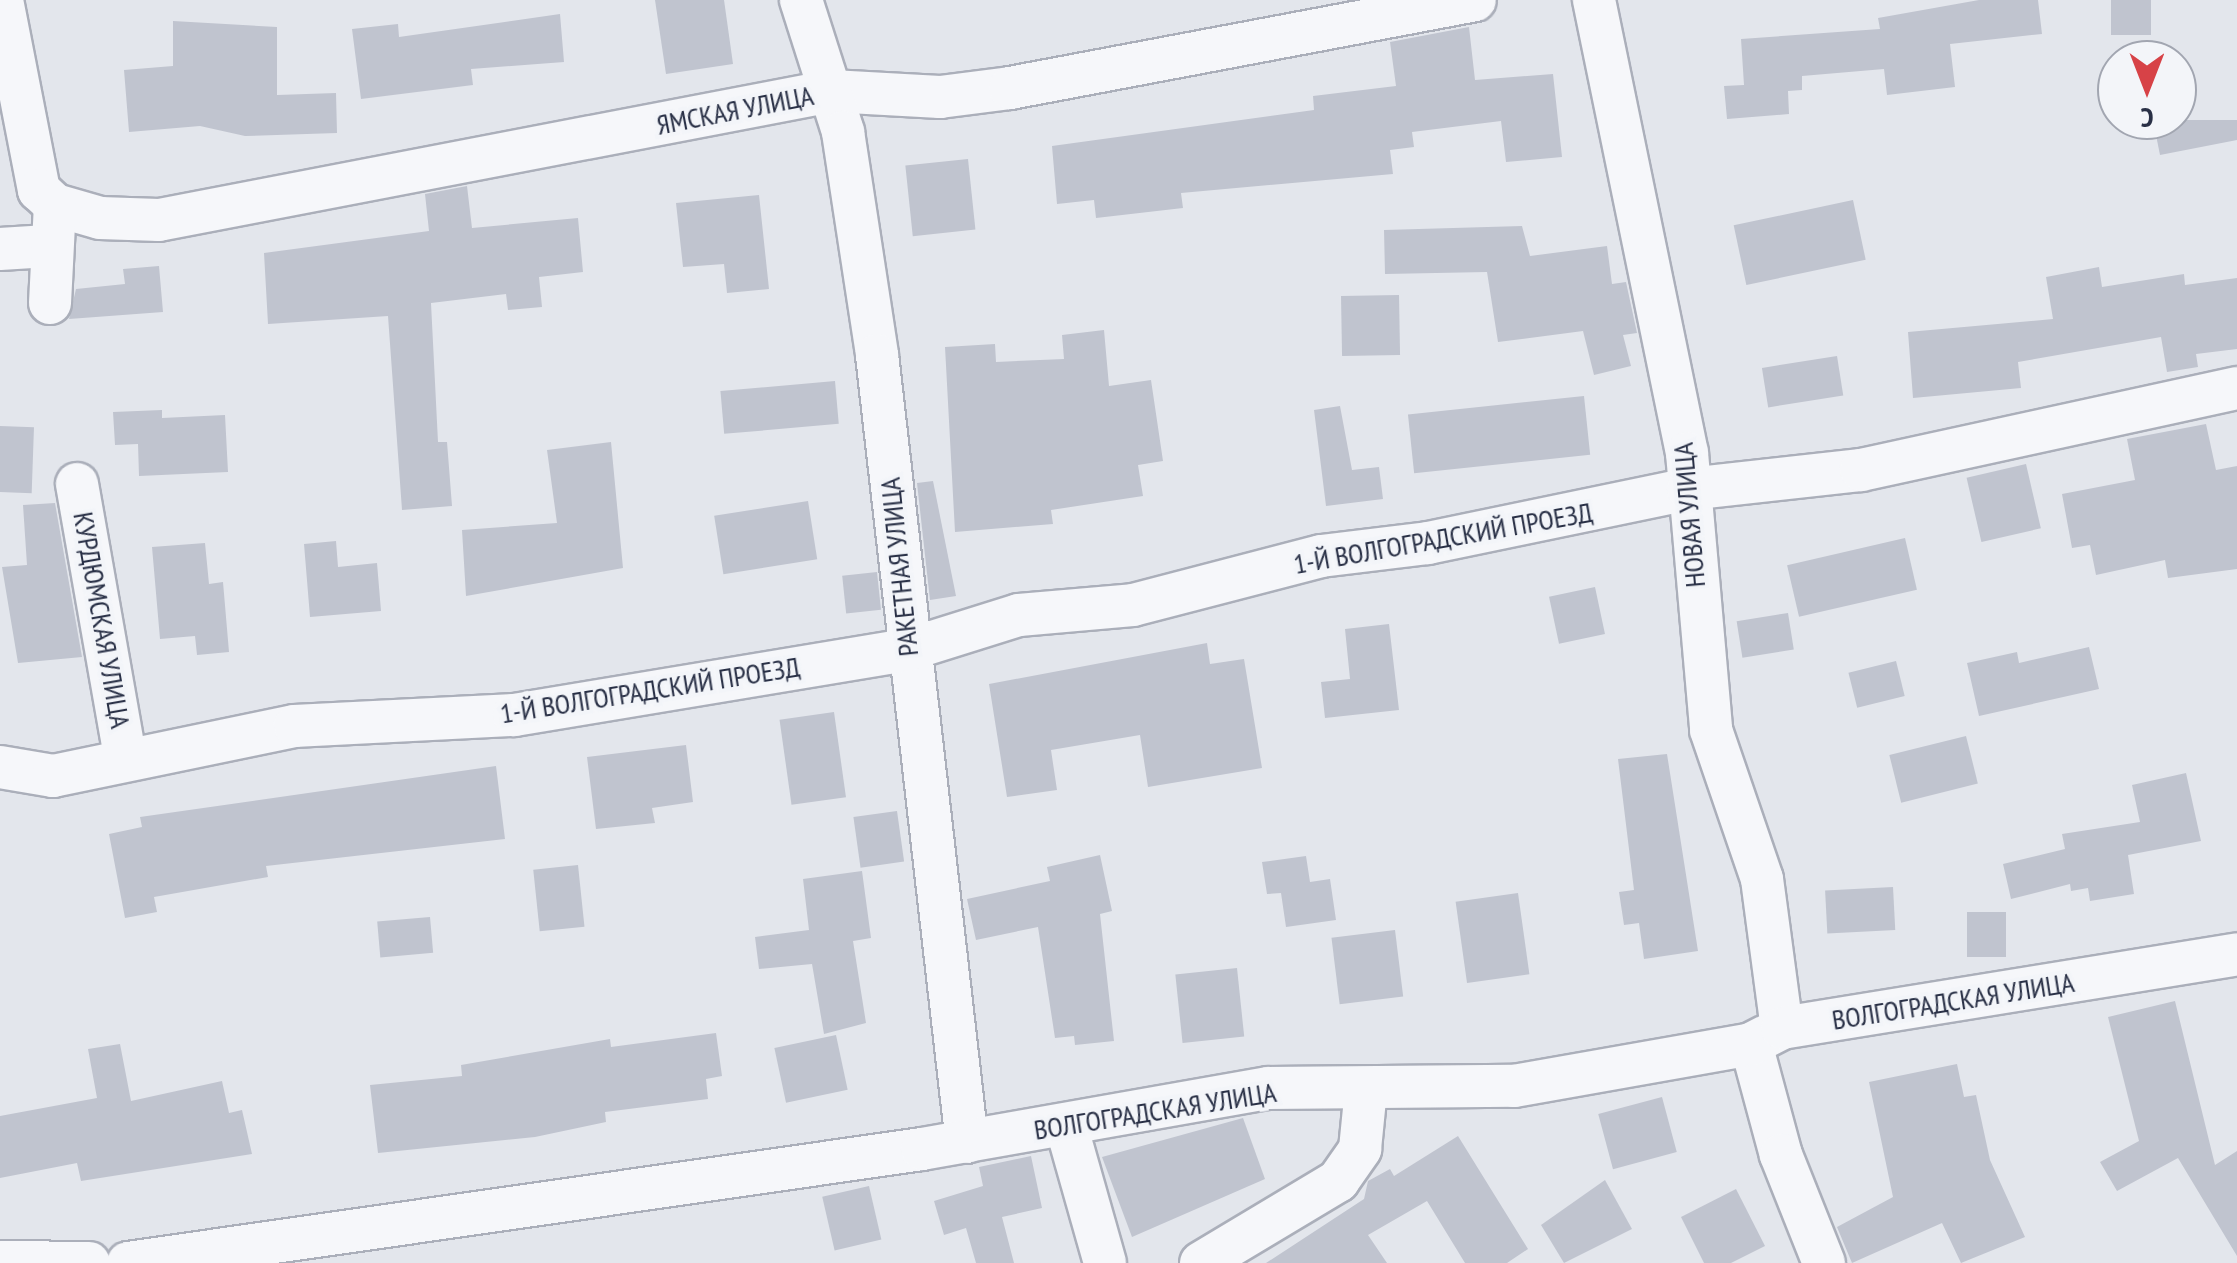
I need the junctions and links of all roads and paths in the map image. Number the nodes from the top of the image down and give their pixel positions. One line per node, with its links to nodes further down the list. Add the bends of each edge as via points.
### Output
1 (2, 0): 6 (street)
2 (801, 0): 5 (street, РАКЕТНАЯ УЛИЦА)
3 (1475, 0): 5 (street, ЯМСКАЯ УЛИЦА, via 1010,88 940,97)
4 (1594, 0): 11 (street, НОВАЯ УЛИЦА, via 1687,453)
5 (831, 91): 6 (street, ЯМСКАЯ УЛИЦА, via 159,220); 12 (street, РАКЕТНАЯ УЛИЦА, via 877,355)
6 (51, 225): 7 (street, ЯМСКАЯ УЛИЦА); 8 (street)
7 (0, 249)
8 (50, 303)
9 (2237, 388): 11 (street, 1-Й ВОЛГОГРАДСКИЙ ПРОЕЗД, via 1861,470)
10 (78, 484): 13 (street, КУРДЮМСКАЯ УЛИЦА)
11 (1688, 489): 12 (street, 1-Й ВОЛГОГРАДСКИЙ ПРОЕЗД, via 1428,543 1321,556 1133,606 1019,615); 16 (street, НОВАЯ УЛИЦА, via 1711,730 1762,879)
12 (907, 650): 13 (street, 1-Й ВОЛГОГРАДСКИЙ ПРОЕЗД, via 514,715 295,726); 19 (street, РАКЕТНАЯ УЛИЦА)
13 (126, 756): 14 (street, 1-Й ВОЛГОГРАДСКИЙ ПРОЕЗД, via 54,776)
14 (0, 766)
15 (2237, 954): 16 (street, ВОЛГОГРАДСКАЯ УЛИЦА)
16 (1766, 1036): 17 (street, ВОЛГОГРАДСКАЯ УЛИЦА, via 1514,1086); 25 (street, НОВАЯ УЛИЦА, via 1781,1155)
17 (1366, 1089): 18 (street, ВОЛГОГРАДСКАЯ УЛИЦА, via 1268,1088); 24 (street, via 1360,1148 1338,1181)
18 (1066, 1126): 19 (street, ВОЛГОГРАДСКАЯ УЛИЦА); 23 (street)
19 (968, 1142): 22 (street, ВОЛГОГРАДСКАЯ УЛИЦА)
20 (0, 1262): 21 (street)
21 (89, 1263)
22 (128, 1263)
23 (1105, 1263)
24 (1202, 1263)
25 (1824, 1263)

